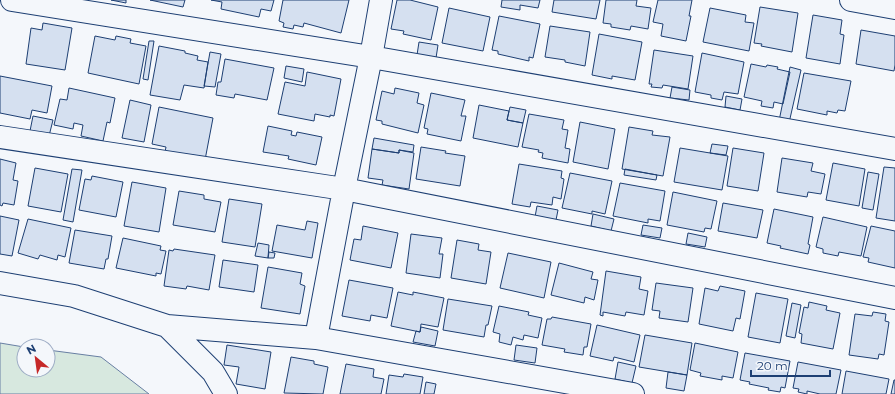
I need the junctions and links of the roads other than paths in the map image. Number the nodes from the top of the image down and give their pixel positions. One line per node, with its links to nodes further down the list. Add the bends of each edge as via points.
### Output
1 (12, 0): 5 (street)
2 (381, 0): 5 (street)
3 (851, 0): 4 (street)
4 (895, 8)
5 (371, 57): 7 (street); 8 (street)
6 (0, 137): 8 (street)
7 (895, 149)
8 (344, 189): 10 (street); 12 (street)
9 (0, 283): 11 (street, via 74,296)
10 (895, 298)
11 (166, 326): 12 (street); 13 (street, via 213,372)
12 (316, 338): 14 (street)
13 (226, 394)
14 (633, 394)

